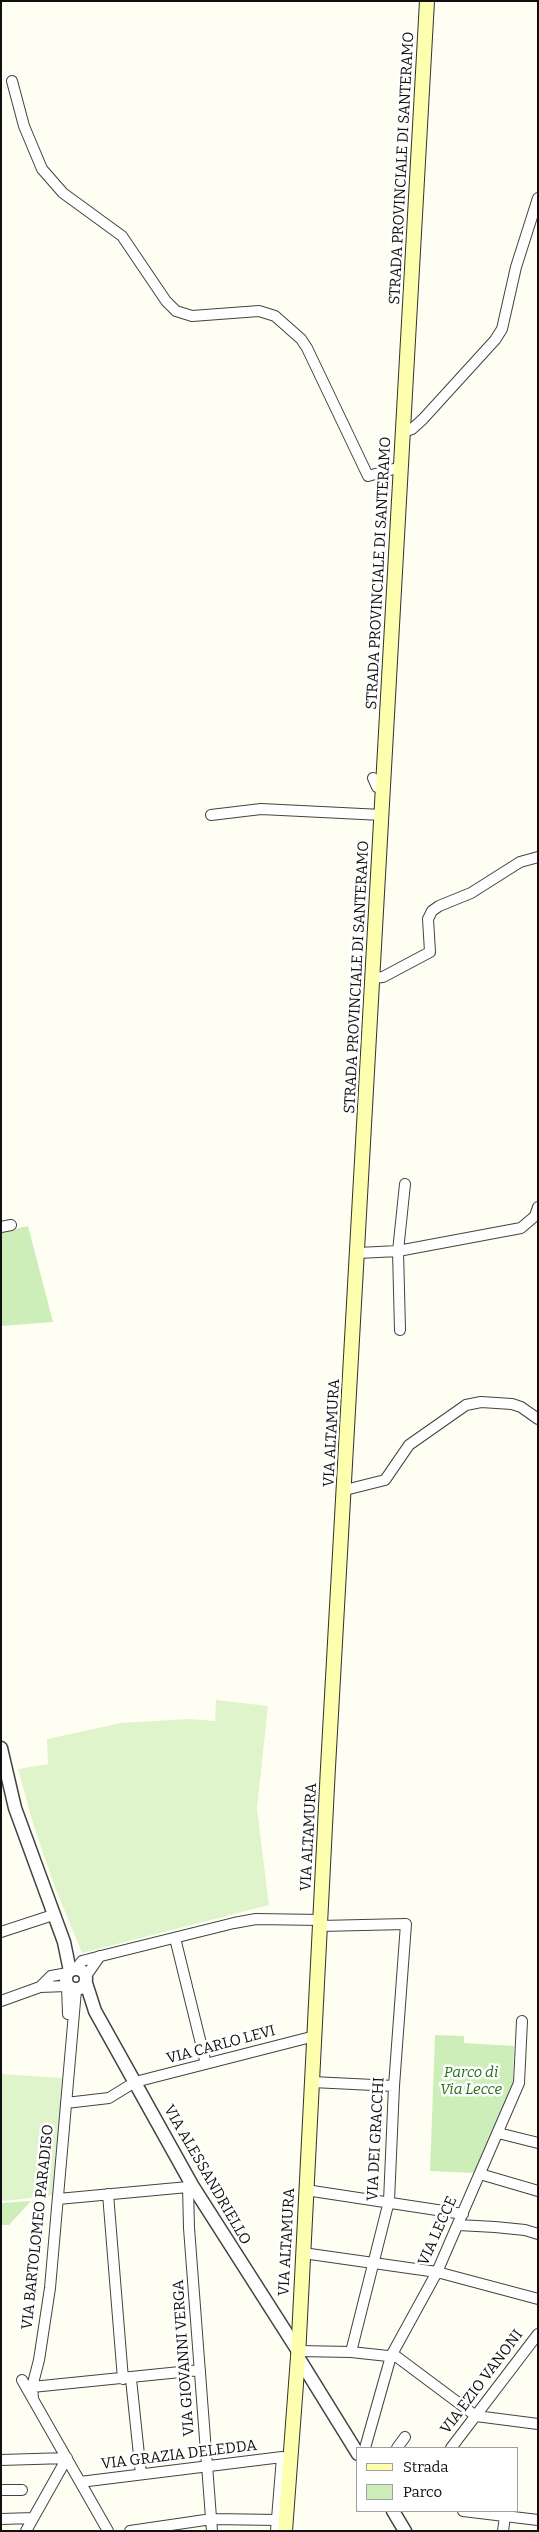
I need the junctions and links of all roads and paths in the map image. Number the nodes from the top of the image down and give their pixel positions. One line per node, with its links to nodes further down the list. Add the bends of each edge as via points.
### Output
1 (428, 1): 4 (main road, STRADA PROVINCIALE DI SANTERAMO)
2 (12, 81): 5 (street, via 24,126 42,169 63,193 122,236 176,311 192,316 259,311 275,316 307,348 368,476)
3 (538, 198): 4 (street, via 516,267 502,329 423,419)
4 (403, 432): 5 (main road, STRADA PROVINCIALE DI SANTERAMO)
5 (401, 467): 7 (main road, STRADA PROVINCIALE DI SANTERAMO)
6 (373, 778): 7 (street, via 377,788)
7 (383, 788): 9 (main road, STRADA PROVINCIALE DI SANTERAMO)
8 (211, 815): 9 (street, via 260,809)
9 (382, 815): 11 (main road, STRADA PROVINCIALE DI SANTERAMO)
10 (538, 857): 11 (street, via 520,862 471,893 432,911 428,919 430,952 382,977)
11 (373, 978): 12 (main road, STRADA PROVINCIALE DI SANTERAMO)
12 (363, 1146): 16 (main road, VIA ALTAMURA)
13 (406, 1184): 15 (street)
14 (538, 1207): 15 (street, via 529,1224 521,1228)
15 (398, 1251): 16 (street); 17 (street)
16 (358, 1253): 19 (main road, VIA ALTAMURA)
17 (400, 1330)
18 (538, 1419): 19 (street, via 512,1404 481,1402 466,1405 409,1445 384,1480)
19 (345, 1490): 22 (main road, VIA ALTAMURA)
20 (1, 1748): 21 (street, VIA ALESSANDRIELLO, via 15,1808)
21 (53, 1916): 23 (street); 25 (street, VIA ALESSANDRIELLO, via 72,1954)
22 (320, 1923): 24 (street, via 256,1919); 28 (main road, VIA ALTAMURA); 32 (street, VIA DEI GRACCHI, via 406,1924)
23 (1, 1932)
24 (175, 1938): 25 (street, via 101,1956); 29 (street)
25 (76, 1978): 26 (street); 30 (street, VIA ALESSANDRIELLO); 33 (street, VIA BARTOLOMEO PARADISO)
26 (1, 2001)
27 (522, 2021): 34 (street, VIA LECCE, via 519,2083)
28 (315, 2036): 29 (street, VIA CARLO LEVI); 31 (main road, VIA ALTAMURA)
29 (206, 2064): 30 (street, VIA CARLO LEVI)
30 (135, 2082): 33 (street, VIA CARLO LEVI, via 109,2098); 37 (street, VIA ALESSANDRIELLO)
31 (312, 2082): 32 (street); 38 (main road, VIA ALTAMURA)
32 (394, 2086): 42 (street, VIA DEI GRACCHI)
33 (66, 2103): 41 (street, VIA BARTOLOMEO PARADISO)
34 (498, 2133): 35 (street); 36 (street, VIA LECCE)
35 (538, 2143)
36 (480, 2174): 39 (street); 43 (street, VIA LECCE)
37 (190, 2186): 40 (street); 52 (street, VIA ALESSANDRIELLO); 54 (street, VIA GIOVANNI VERGA)
38 (306, 2190): 42 (street); 46 (main road, VIA ALTAMURA)
39 (538, 2191)
40 (108, 2194): 41 (street); 55 (street)
41 (58, 2199): 57 (street, VIA BARTOLOMEO PARADISO, via 50,2288)
42 (389, 2201): 43 (street); 47 (street, VIA DEI GRACCHI)
43 (463, 2214): 44 (street, VIA LECCE)
44 (458, 2225): 45 (street, via 525,2230); 48 (street, VIA LECCE)
45 (538, 2234)
46 (303, 2253): 47 (street); 52 (main road, VIA ALTAMURA)
47 (373, 2262): 48 (street); 51 (street, VIA DEI GRACCHI)
48 (437, 2272): 49 (street); 53 (street, VIA LECCE)
49 (538, 2299)
50 (538, 2334): 59 (street, VIA EZIO VANONI)
51 (351, 2352): 52 (street); 53 (street)
52 (298, 2354): 65 (street, VIA ALESSANDRIELLO); 80 (main road, VIA ALTAMURA)
53 (391, 2356): 59 (street, via 397,2357); 62 (street, VIA LECCE)
54 (200, 2370): 55 (street); 68 (street, VIA GIOVANNI VERGA)
55 (127, 2379): 57 (street); 69 (street)
56 (22, 2380): 58 (street)
57 (32, 2387): 58 (street, VIA BARTOLOMEO PARADISO)
58 (33, 2398): 66 (street)
59 (476, 2416): 60 (street); 64 (street, VIA EZIO VANONI)
60 (538, 2424)
61 (405, 2438): 63 (street)
62 (365, 2447)
63 (398, 2447)
64 (451, 2447)
65 (356, 2451)
66 (67, 2458): 67 (street); 70 (street); 76 (street)
67 (1, 2460)
68 (208, 2466): 69 (street, VIA GRAZIA DELEDDA); 78 (street, VIA GIOVANNI VERGA); 80 (street, VIA GRAZIA DELEDDA, via 282,2458)
69 (142, 2474): 70 (street, VIA GRAZIA DELEDDA)
70 (80, 2482): 82 (street)
71 (1, 2490): 72 (street)
72 (22, 2490)
73 (471, 2512): 75 (street)
74 (397, 2513): 85 (street)
75 (505, 2516): 79 (street); 86 (street)
76 (33, 2518): 77 (street); 81 (street)
77 (1, 2519)
78 (212, 2519): 80 (street); 83 (street); 84 (street, VIA GIOVANNI VERGA)
79 (538, 2520)
80 (280, 2527)
81 (26, 2531)
82 (108, 2531)
83 (130, 2531)
84 (212, 2531)
85 (405, 2531)
86 (503, 2531)

